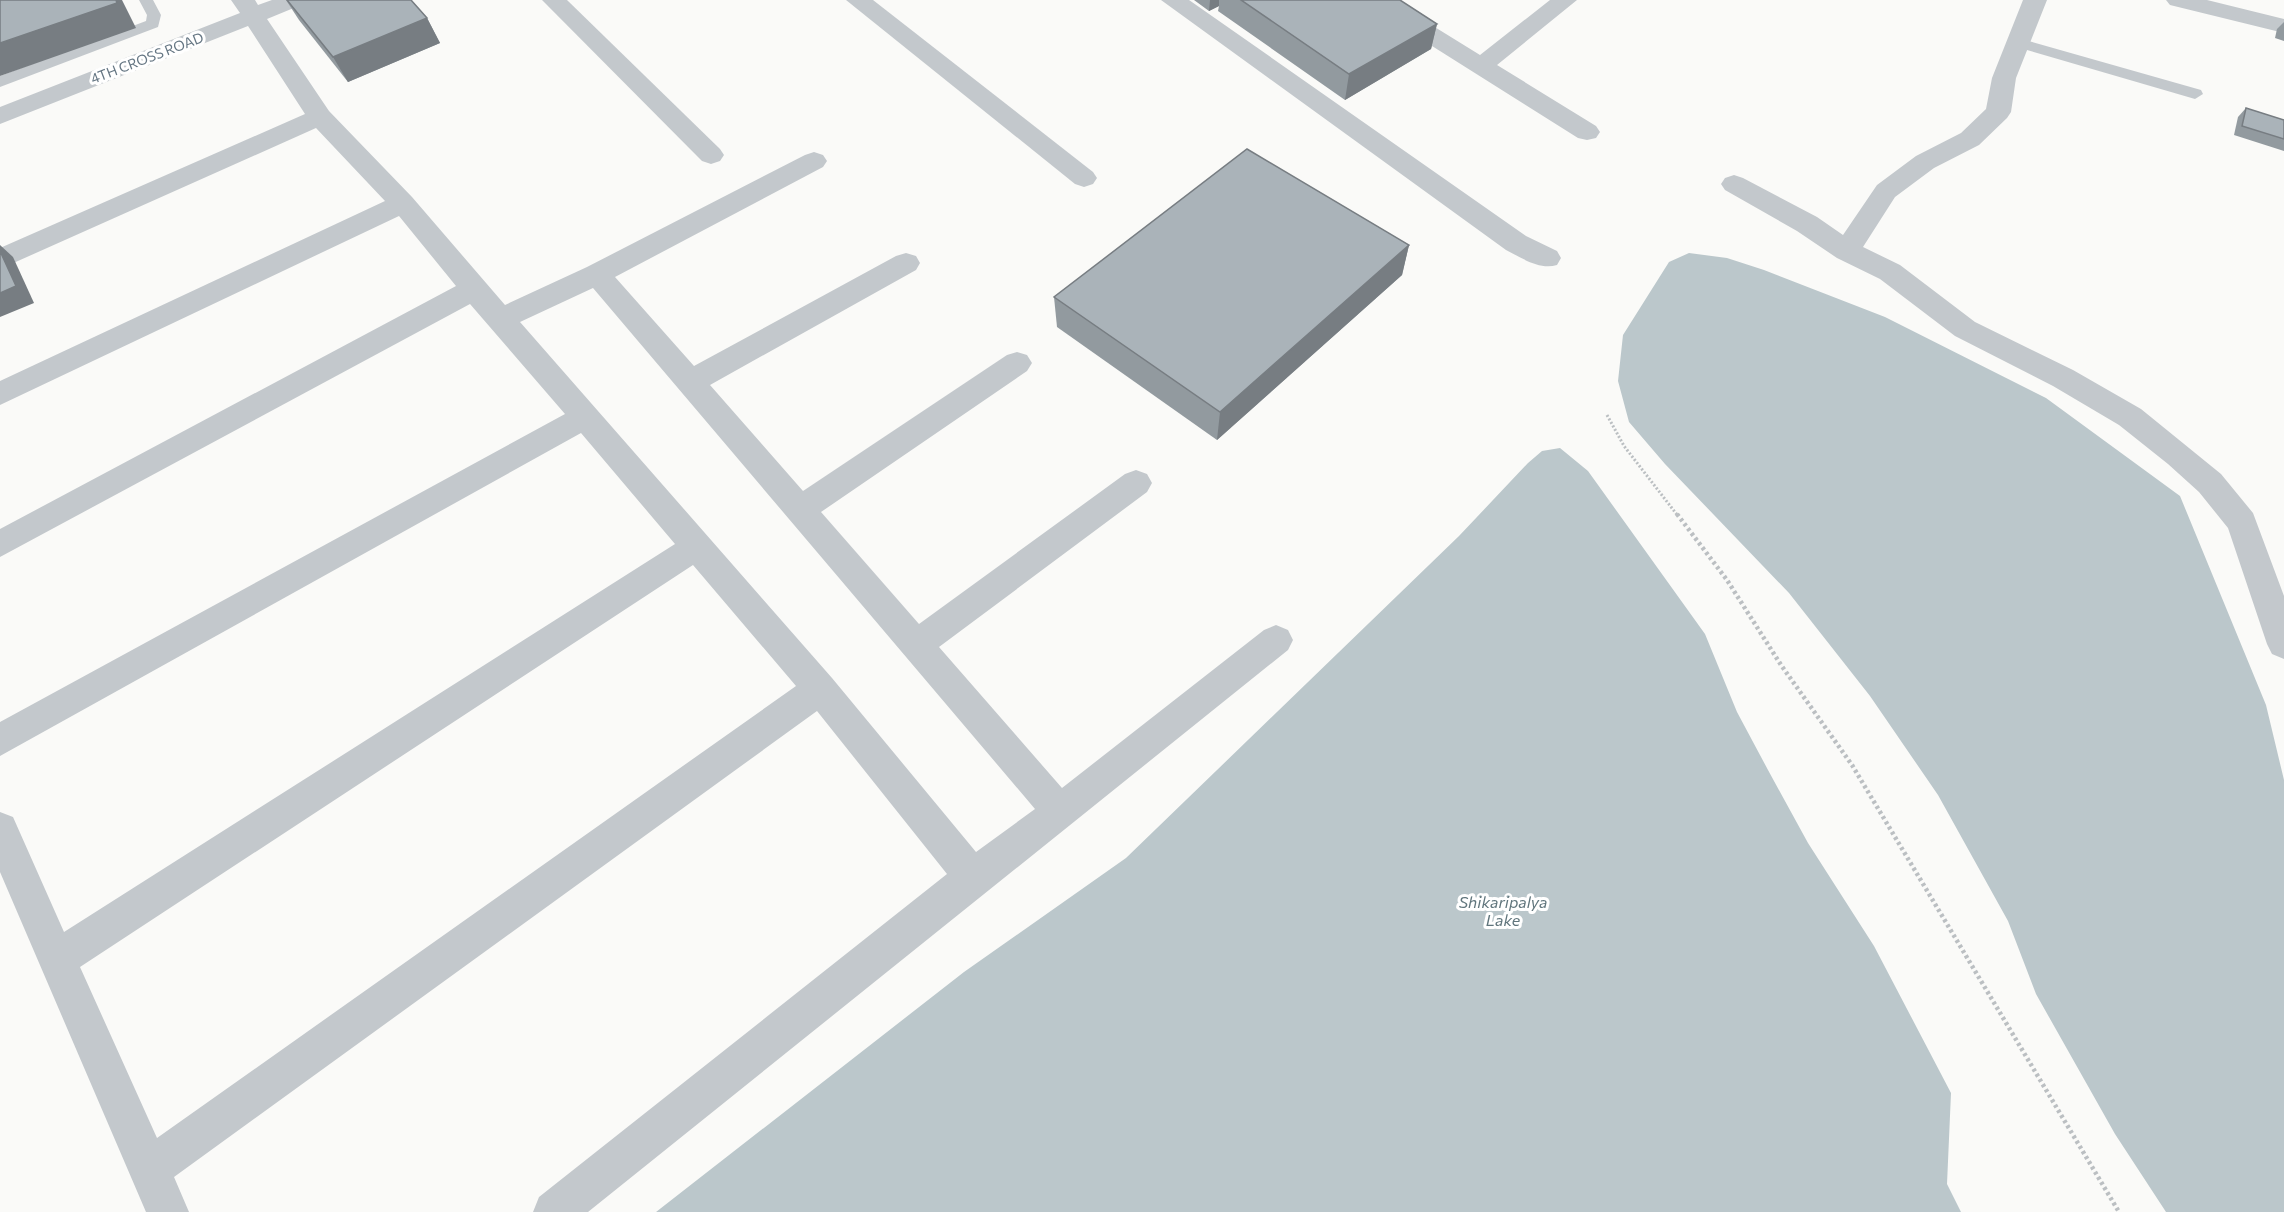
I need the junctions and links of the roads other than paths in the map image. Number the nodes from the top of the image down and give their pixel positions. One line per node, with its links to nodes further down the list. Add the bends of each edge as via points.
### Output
1 (146, 0): 14 (lane, via 154,15 153,24)
2 (293, 0): 10 (street, 4TH CROSS ROAD)
3 (554, 0): 19 (street)
4 (858, 0): 21 (street)
5 (1173, 0): 25 (street, via 1516,243)
6 (1376, 0): 13 (street)
7 (1565, 0): 13 (street)
8 (2035, 0): 12 (street)
9 (2178, 0): 11 (street)
10 (249, 8): 16 (street, 4TH CROSS ROAD); 17 (street)
11 (2284, 26)
12 (2018, 43): 15 (lane); 24 (street, via 2004,78 1998,112 1970,139 1925,162 1886,191)
13 (1480, 67): 18 (street)
14 (0, 82)
15 (2195, 94)
16 (0, 116)
17 (320, 117): 23 (street); 26 (street)
18 (1587, 132)
19 (711, 155)
20 (814, 161): 28 (street)
21 (1084, 178)
22 (1734, 184): 24 (street)
23 (403, 203): 29 (street); 33 (street)
24 (1847, 251): 40 (street, via 1890,272 1965,329 2130,417 2210,483 2242,522)
25 (1546, 258)
26 (0, 259)
27 (906, 263): 32 (street)
28 (597, 274): 30 (street); 32 (street)
29 (474, 289): 30 (street); 37 (street)
30 (501, 319): 34 (street)
31 (1017, 363): 36 (street)
32 (690, 382): 36 (street)
33 (0, 394)
34 (585, 417): 38 (street); 43 (street)
35 (1136, 483): 41 (street)
36 (800, 509): 41 (street)
37 (0, 544)
38 (697, 546): 42 (street); 47 (street)
39 (1276, 640): 44 (street)
40 (2284, 644)
41 (917, 645): 44 (street)
42 (820, 689): 46 (street); 48 (street)
43 (0, 740)
44 (1060, 812): 46 (street)
45 (0, 829): 47 (street)
46 (973, 877): 50 (street)
47 (57, 959): 48 (street)
48 (149, 1168): 49 (street)
49 (168, 1212)
50 (554, 1212)

